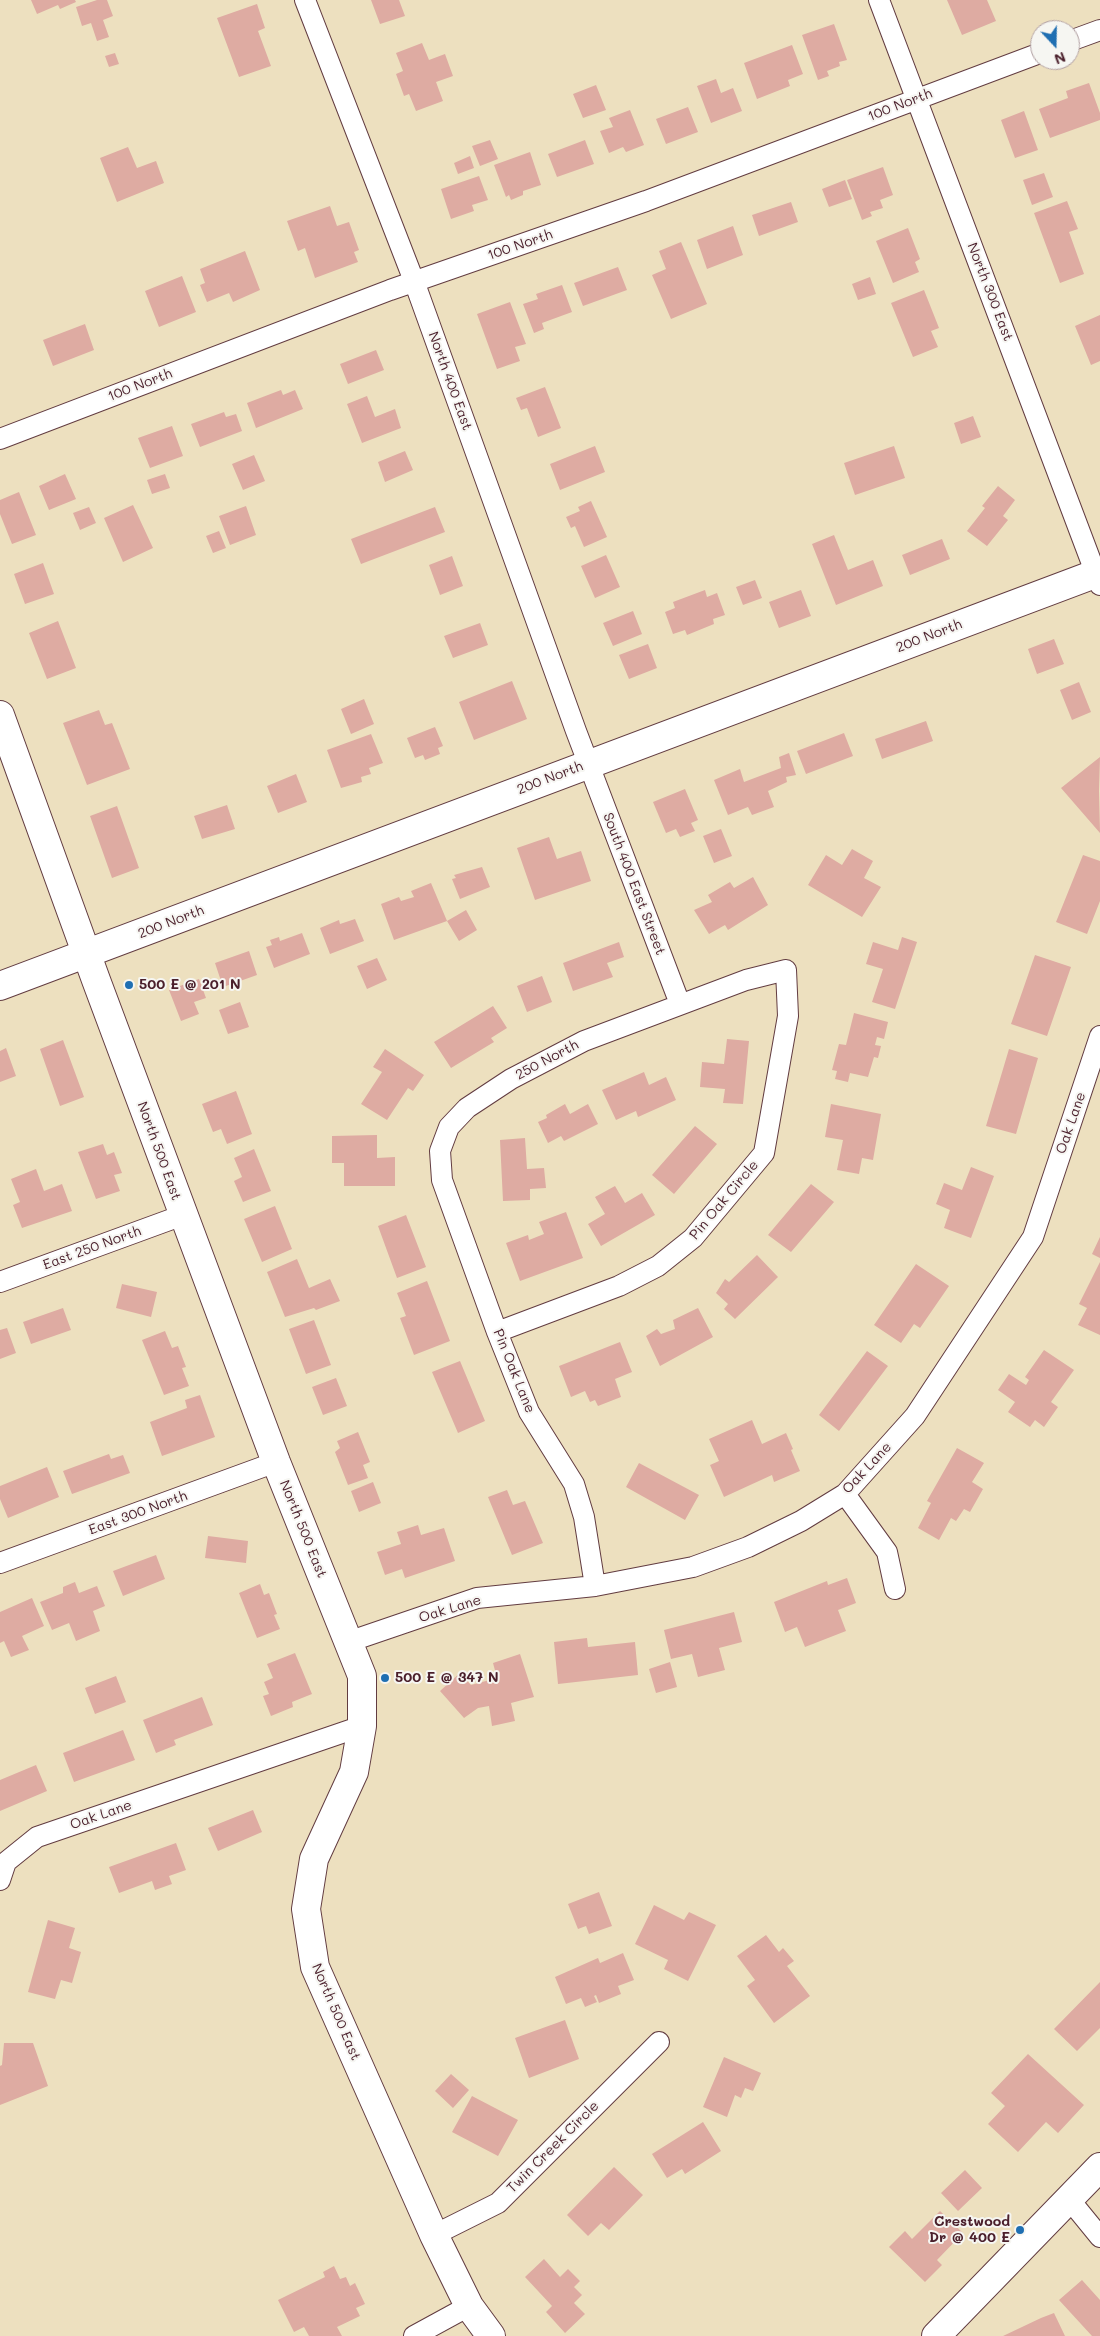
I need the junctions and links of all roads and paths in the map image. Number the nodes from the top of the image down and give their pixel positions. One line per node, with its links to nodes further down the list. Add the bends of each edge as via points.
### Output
1 (305, 0): 7 (street, North 400 East)
2 (879, 0): 6 (street, North 300 East)
3 (1100, 30): 4 (street)
4 (1080, 37)
5 (1030, 57): 6 (street, 100 North)
6 (917, 99): 7 (street, 100 North, via 646,201); 9 (street, North 300 East)
7 (414, 282): 8 (street, 100 North); 11 (street, North 400 East)
8 (0, 438)
9 (1099, 577): 11 (street, 200 North)
10 (0, 715): 12 (street, North 500 East)
11 (588, 764): 12 (street, 200 North); 14 (street, South 400 East Street)
12 (87, 954): 13 (street, 200 North); 17 (street, North 500 East)
13 (0, 986)
14 (680, 1004): 16 (street, 250 North, via 584,1041 510,1080 467,1108 449,1127); 19 (street, Pin Oak Circle, via 746,980 786,970 788,1016 764,1153 693,1238 658,1266 619,1286)
15 (1100, 1036): 21 (street, Oak Lane, via 1033,1237 915,1416)
16 (440, 1151): 19 (street, Pin Oak Lane, via 442,1180)
17 (183, 1215): 18 (street, East 250 North); 20 (street, North 500 East)
18 (0, 1282)
19 (498, 1332): 23 (street, Pin Oak Lane, via 529,1412 574,1484 584,1517)
20 (276, 1462): 22 (street, East 300 North); 25 (street, North 500 East)
21 (845, 1494): 23 (street, Oak Lane, via 748,1548 693,1567); 24 (street, via 887,1552)
22 (0, 1563)
23 (595, 1586): 25 (street, Oak Lane, via 477,1598)
24 (895, 1589)
25 (348, 1642): 26 (street, North 500 East, via 362,1676)
26 (362, 1726): 27 (street, Oak Lane, via 37,1837 6,1862); 31 (street, North 500 East, via 354,1772 314,1859 306,1909 315,1968)
27 (0, 1880)
28 (659, 2042): 31 (street, Twin Creek Circle, via 498,2203)
29 (1100, 2167): 30 (street)
30 (1069, 2199): 32 (street); 36 (street)
31 (434, 2235): 33 (street, North 500 East)
32 (1100, 2237)
33 (469, 2306): 34 (street); 35 (street, North 500 East)
34 (414, 2336)
35 (491, 2336)
36 (936, 2336)

